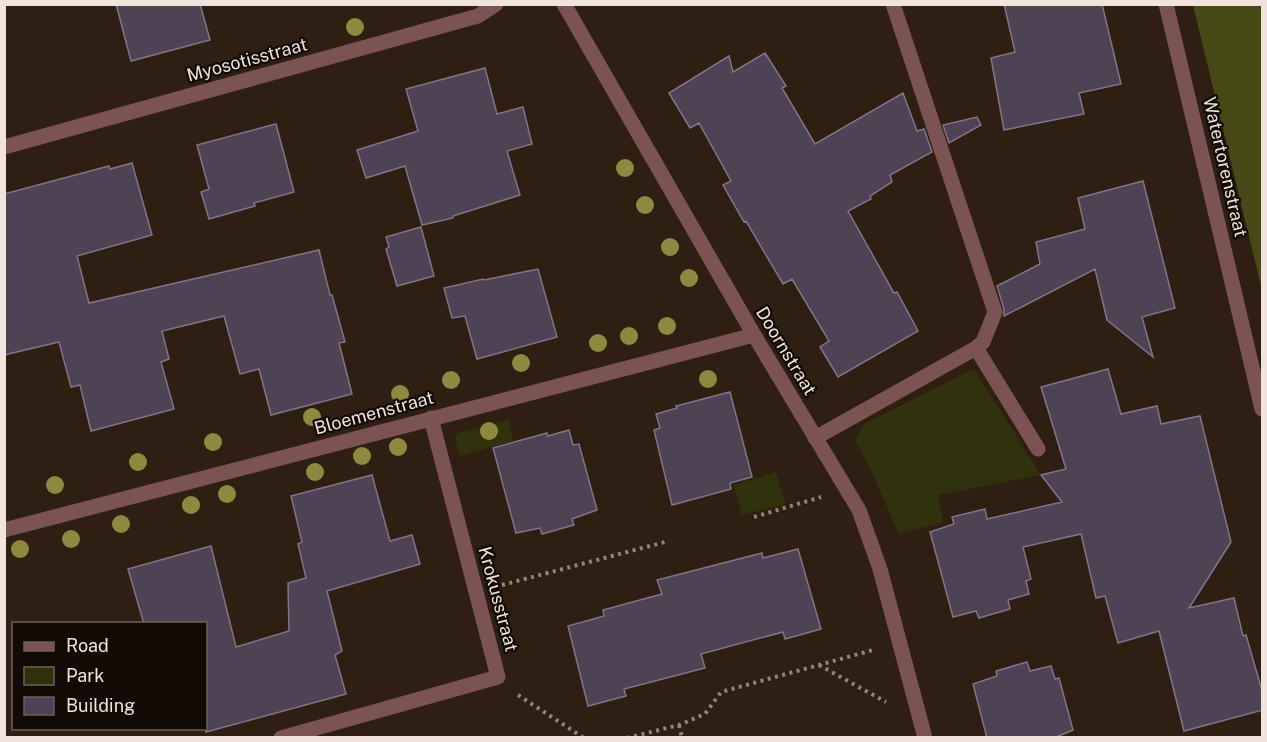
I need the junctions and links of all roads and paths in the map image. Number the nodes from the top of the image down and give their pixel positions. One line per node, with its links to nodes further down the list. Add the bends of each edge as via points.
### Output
1 (496, 4): 5 (street, Myosotisstraat, via 478,16)
2 (564, 4): 6 (street, Doornstraat)
3 (893, 4): 7 (street, via 995,312 983,342)
4 (1166, 4): 8 (street, Watertorenstraat)
5 (4, 147)
6 (754, 334): 9 (street, Bloemenstraat); 10 (street, Doornstraat)
7 (976, 348): 10 (street); 11 (street)
8 (1263, 409)
9 (431, 418): 14 (street, Bloemenstraat); 22 (street, Krokusstraat, via 498,677)
10 (815, 438): 26 (street, Doornstraat, via 859,510 880,569)
11 (1038, 449)
12 (827, 496): 13 (path)
13 (754, 517)
14 (4, 530)
15 (664, 542): 16 (path)
16 (492, 587)
17 (877, 649): 18 (path)
18 (819, 665): 20 (path); 21 (path, via 721,692 705,714)
19 (518, 695): 23 (path)
20 (892, 705)
21 (679, 725): 24 (path); 25 (path)
22 (281, 738)
23 (584, 738)
24 (627, 738)
25 (682, 738)
26 (925, 738)

